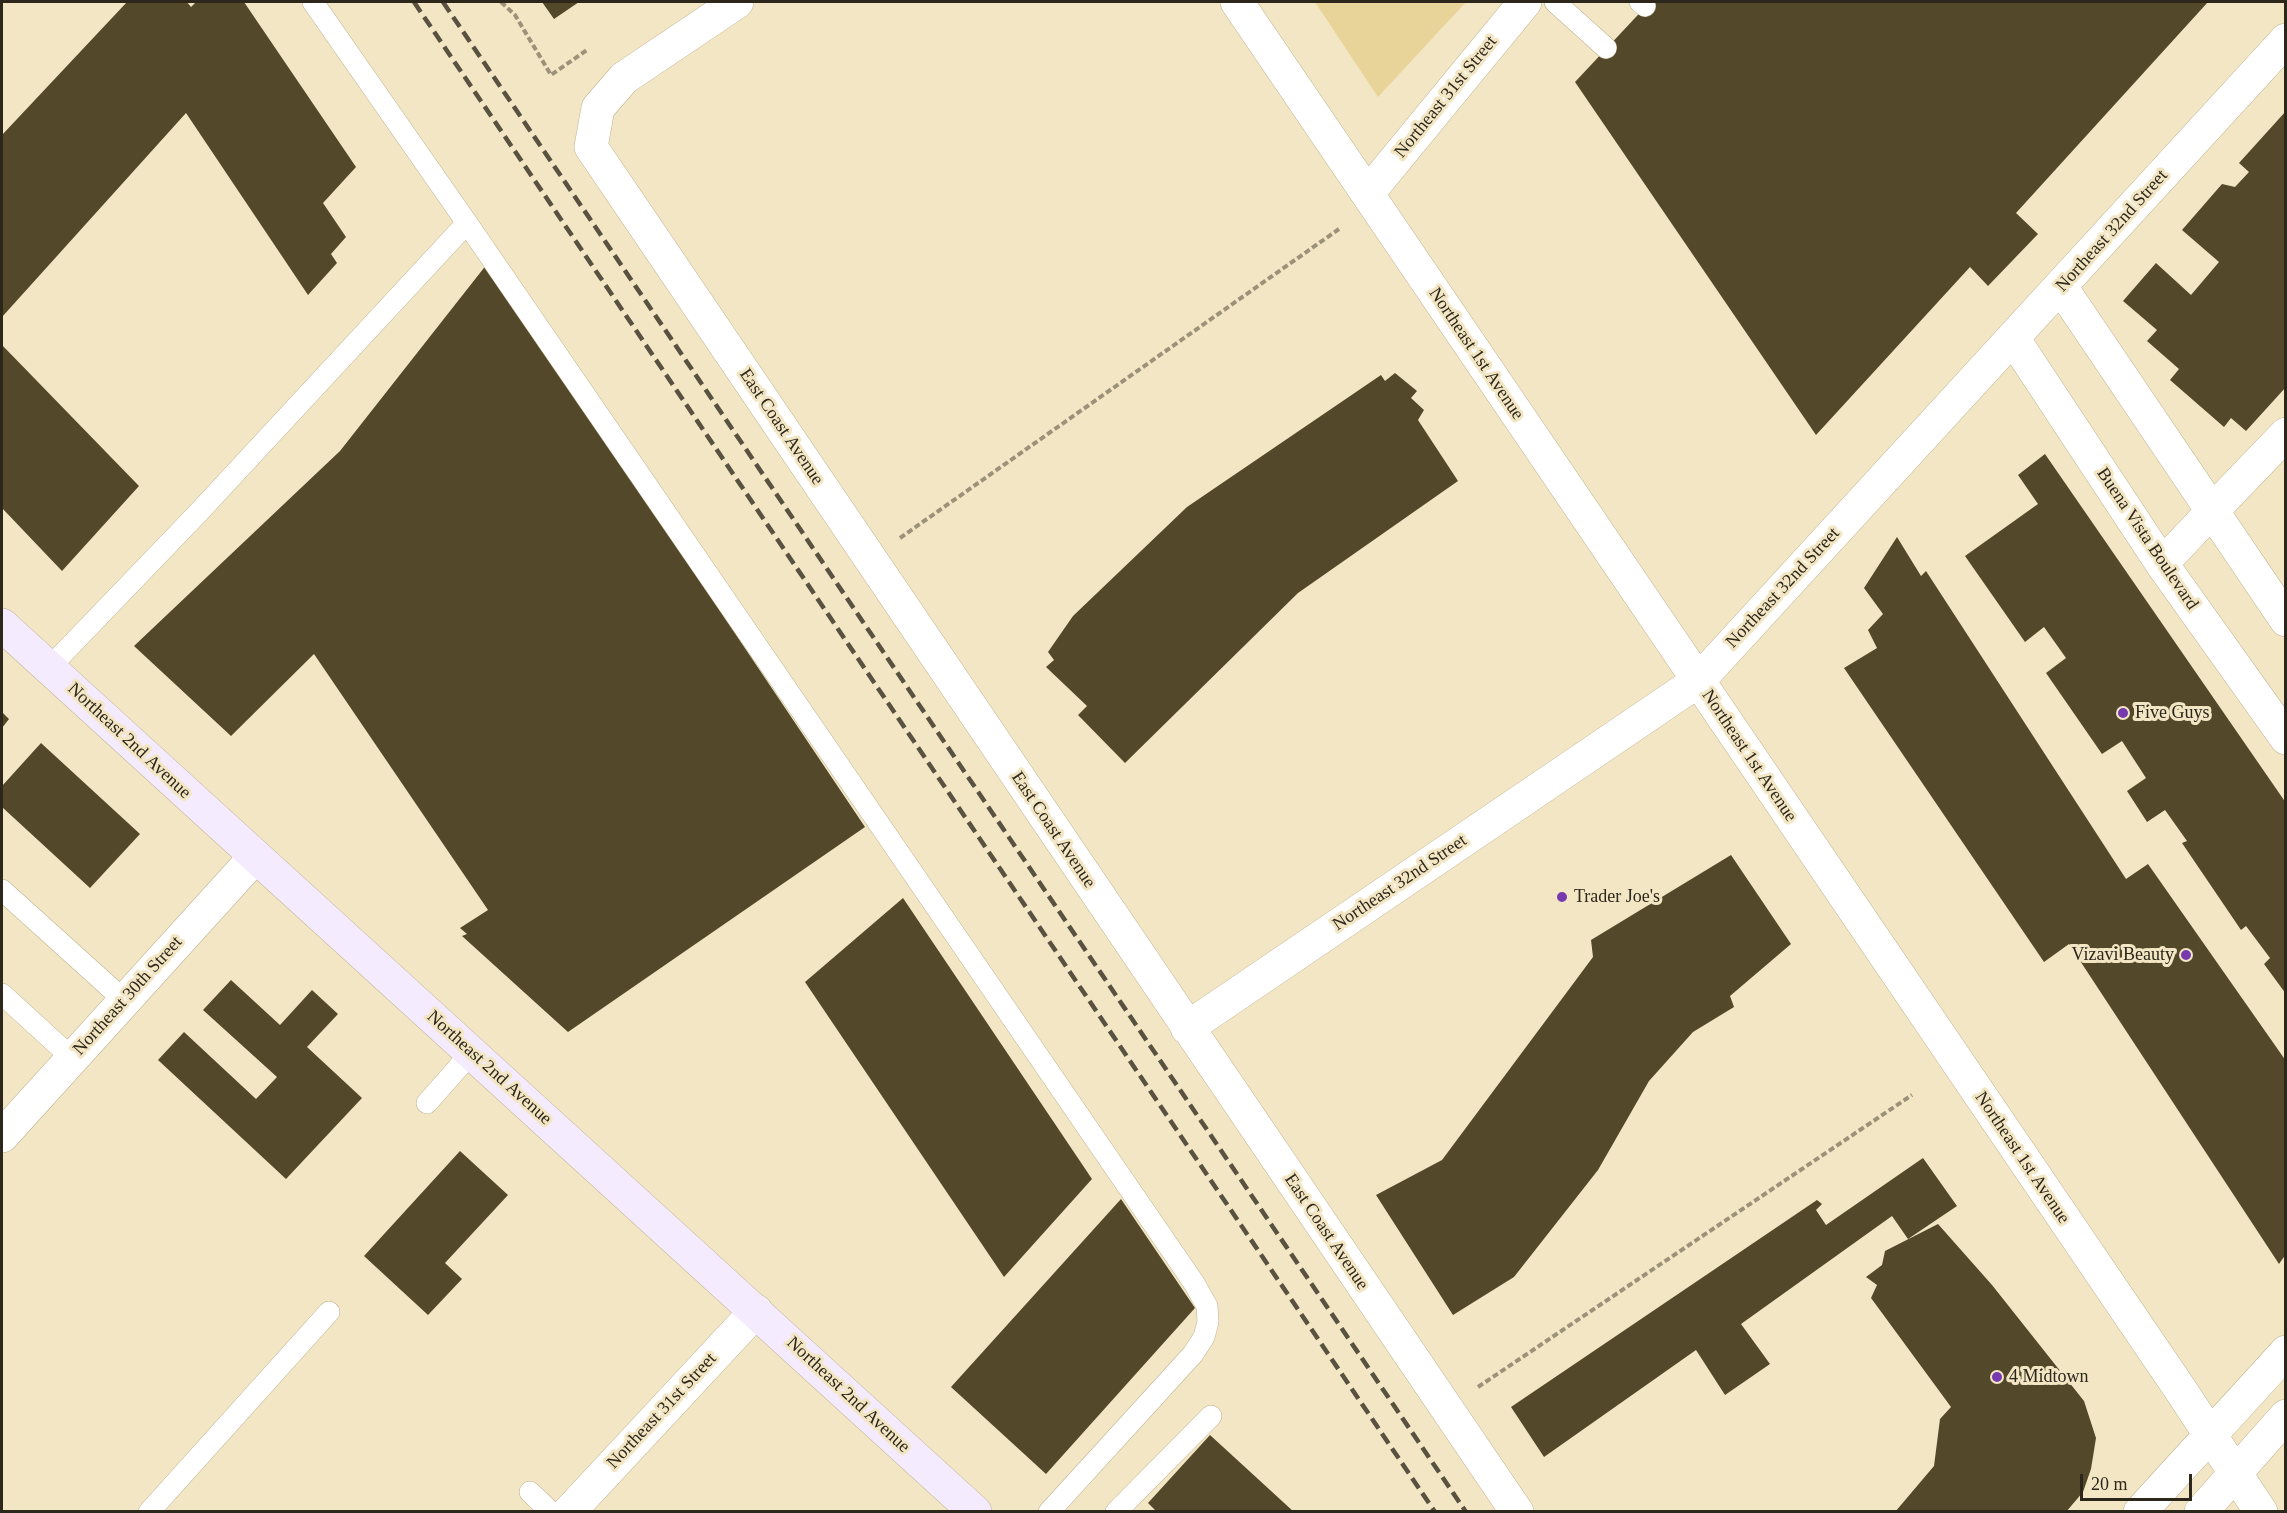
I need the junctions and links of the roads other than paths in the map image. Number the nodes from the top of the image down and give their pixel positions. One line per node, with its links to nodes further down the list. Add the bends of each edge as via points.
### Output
1 (313, 2): 9 (lane)
2 (737, 2): 24 (street, East Coast Avenue, via 624,78 598,108 591,147)
3 (1237, 2): 8 (street, Northeast 1st Avenue)
4 (1525, 2): 8 (street, Northeast 31st Street)
5 (1555, 2): 7 (lane)
6 (2286, 40): 10 (street, Northeast 32nd Street)
7 (1606, 48)
8 (1368, 194): 18 (street, Northeast 1st Avenue)
9 (467, 224): 17 (lane); 41 (lane, via 1206,1306 1208,1322 1204,1337 1193,1354)
10 (2061, 287): 11 (street, Northeast 32nd Street); 13 (street)
11 (2013, 338): 14 (street, Buena Vista Boulevard); 18 (street, Northeast 32nd Street)
12 (2286, 434): 13 (street)
13 (2213, 510): 14 (street); 15 (street)
14 (2162, 564): 19 (street, Buena Vista Boulevard)
15 (2286, 620)
16 (2, 625): 17 (main road, Northeast 2nd Avenue)
17 (49, 668): 20 (main road, Northeast 2nd Avenue)
18 (1698, 681): 24 (street, Northeast 32nd Street); 34 (street, Northeast 1st Avenue)
19 (2286, 738)
20 (255, 857): 23 (street, Northeast 30th Street); 25 (main road, Northeast 2nd Avenue)
21 (2, 890): 23 (lane)
22 (2, 994): 26 (lane)
23 (125, 1001): 26 (street, Northeast 30th Street)
24 (1187, 1028): 43 (street, East Coast Avenue)
25 (472, 1052): 27 (lane); 29 (main road, Northeast 2nd Avenue)
26 (72, 1058): 28 (street, Northeast 30th Street)
27 (427, 1103)
28 (2, 1136)
29 (756, 1311): 37 (street, Northeast 31st Street); 40 (main road, Northeast 2nd Avenue)
30 (329, 1312): 38 (lane)
31 (2286, 1352): 34 (street)
32 (1211, 1416): 42 (lane)
33 (2286, 1416): 35 (street)
34 (2210, 1435): 35 (street, Northeast 1st Avenue); 44 (street)
35 (2235, 1472): 45 (street); 46 (street, Northeast 1st Avenue)
36 (530, 1492): 39 (lane)
37 (581, 1507)
38 (149, 1512)
39 (550, 1512)
40 (975, 1512)
41 (1050, 1512)
42 (1116, 1512)
43 (1517, 1512)
44 (2140, 1512)
45 (2201, 1512)
46 (2261, 1512)

